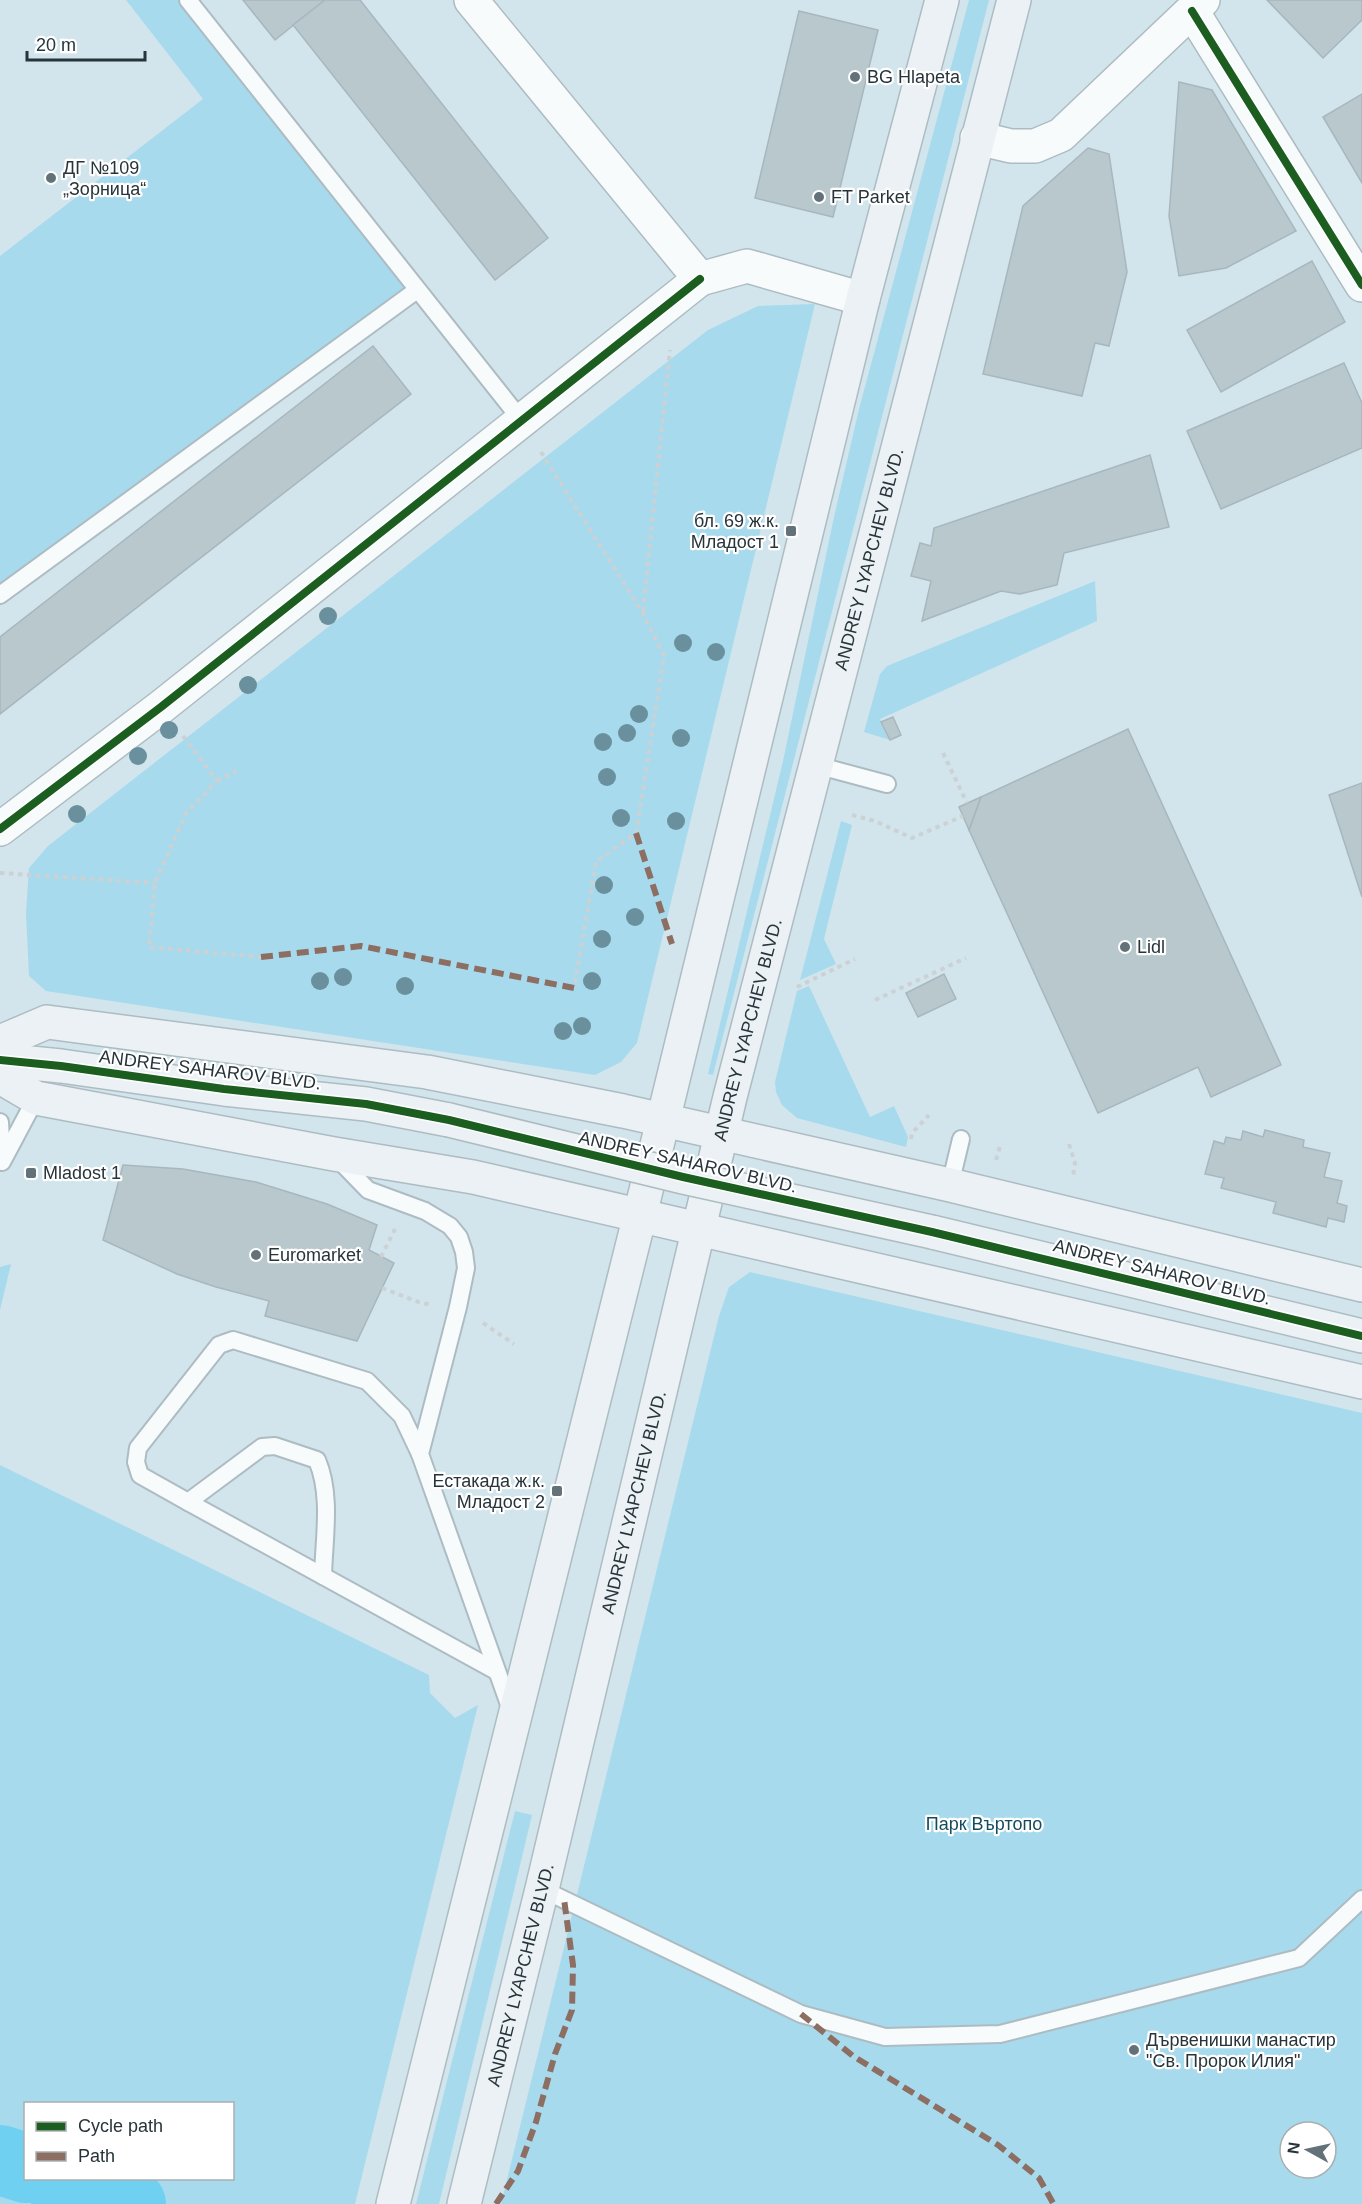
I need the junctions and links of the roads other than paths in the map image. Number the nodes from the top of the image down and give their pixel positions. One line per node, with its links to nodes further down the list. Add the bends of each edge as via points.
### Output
1 (188, 0): 9 (lane)
2 (471, 0): 8 (street)
3 (942, 0): 10 (main road)
4 (1014, 0): 6 (main road, ANDREY LYAPCHEV BLVD.)
5 (1197, 5): 6 (street, via 1061,135 1035,146 1011,146); 7 (street)
6 (977, 138): 13 (main road, ANDREY LYAPCHEV BLVD.)
7 (1362, 285)
8 (688, 289): 10 (street, via 747,266); 11 (street)
9 (417, 290): 11 (lane); 12 (lane)
10 (863, 299): 20 (main road)
11 (522, 421): 15 (street, via 161,707)
12 (0, 595)
13 (816, 765): 14 (lane); 22 (main road, ANDREY LYAPCHEV BLVD.)
14 (887, 784)
15 (0, 829)
16 (0, 1042): 20 (main road, via 47,1022 427,1072)
17 (0, 1060): 30 (main road, ANDREY SAHAROV BLVD., bridge, via 366,1104 449,1120)
18 (0, 1077): 19 (main road)
19 (36, 1098): 24 (main road); 25 (lane)
20 (663, 1119): 22 (main road); 27 (main road)
21 (0, 1122): 25 (lane)
22 (722, 1132): 26 (main road); 28 (main road, ANDREY LYAPCHEV BLVD.)
23 (961, 1139): 26 (lane)
24 (333, 1154): 27 (main road, via 473,1177); 32 (lane, via 368,1190 425,1211 450,1226 465,1252 466,1268 458,1307)
25 (1, 1167)
26 (950, 1185): 29 (main road)
27 (640, 1215): 28 (main road); 36 (main road)
28 (699, 1229): 31 (main road); 37 (main road, ANDREY LYAPCHEV BLVD.)
29 (1362, 1285)
30 (1362, 1336)
31 (1362, 1382)
32 (420, 1454): 33 (lane, via 402,1416 367,1381 233,1340 219,1345 138,1448 136,1462 140,1475); 35 (lane)
33 (188, 1502): 34 (lane); 34 (lane, via 262,1447 275,1446 317,1460 326,1496)
34 (322, 1576): 35 (lane)
35 (496, 1671): 36 (lane)
36 (514, 1716): 39 (main road)
37 (542, 1889): 38 (lane, via 801,2014 885,2037 1000,2034 1299,1958); 40 (main road, ANDREY LYAPCHEV BLVD.)
38 (1362, 1899)
39 (393, 2204)
40 (464, 2204)

